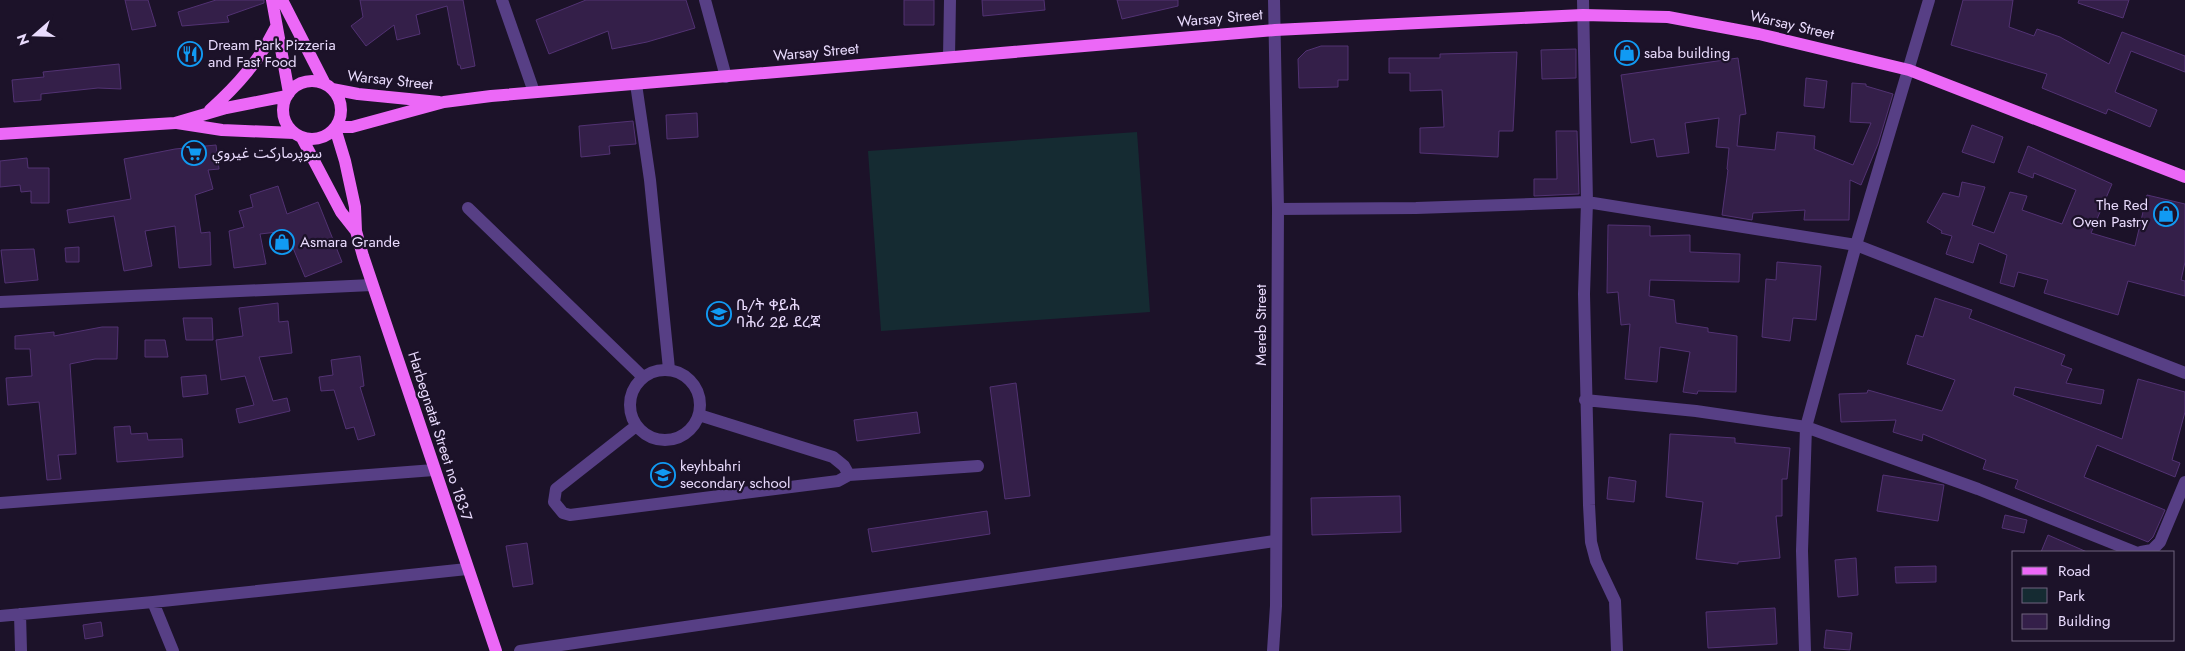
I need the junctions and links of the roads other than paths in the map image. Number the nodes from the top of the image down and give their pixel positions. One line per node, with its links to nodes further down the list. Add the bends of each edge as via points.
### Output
1 (272, 0): 10 (main road)
2 (282, 0): 16 (main road)
3 (502, 0): 17 (street)
4 (705, 0): 14 (street)
5 (950, 0): 12 (street)
6 (1274, 0): 11 (street, Mereb Street)
7 (1583, 0): 9 (street)
8 (1929, 0): 13 (street)
9 (1583, 15): 11 (main road, Warsay Street); 13 (main road, Warsay Street, via 1668,17 1759,34); 26 (street)
10 (276, 27): 18 (main road); 20 (main road, via 250,72)
11 (1275, 30): 12 (main road, Warsay Street); 28 (street, Mereb Street)
12 (949, 57): 14 (main road, Warsay Street)
13 (1909, 70): 25 (main road, Warsay Street); 30 (street)
14 (726, 77): 15 (main road, Warsay Street)
15 (636, 84): 17 (main road, Warsay Street); 33 (street, via 650,180)
16 (328, 87): 18 (main road, via 309,81 294,87); 19 (main road, Warsay Street, via 358,94); 22 (main road, via 338,98 341,108)
17 (534, 92): 19 (main road, Warsay Street)
18 (288, 94): 20 (main road); 24 (main road, via 284,103 284,120)
19 (444, 102): 22 (main road, Warsay Street, via 360,125)
20 (206, 113): 21 (main road)
21 (175, 123): 23 (main road); 24 (main road)
22 (336, 128): 24 (main road, via 315,140); 29 (main road, via 346,161)
23 (0, 134)
24 (298, 136): 29 (main road, via 341,212)
25 (2185, 177)
26 (1587, 202): 28 (street); 30 (street); 36 (street, via 1584,294)
27 (468, 208): 35 (street)
28 (1278, 209): 45 (street, Mereb Street)
29 (356, 231): 31 (main road, Harbegnatat Street no 183-7)
30 (1856, 245): 34 (street); 39 (street)
31 (372, 285): 32 (street); 41 (main road, Harbegnatat Street no 183-7)
32 (0, 302)
33 (669, 370): 35 (street); 37 (street, via 685,376 693,384 698,393)
34 (2185, 373)
35 (643, 377): 38 (street, via 636,385 629,405)
36 (1586, 400): 39 (street); 57 (street, via 1591,542 1596,561 1615,601)
37 (699, 415): 38 (street, via 687,434 665,441 654,439); 42 (street, via 833,457)
38 (636, 426): 42 (street, via 556,489 554,502 563,513 570,515 838,482)
39 (1806, 427): 46 (street, via 1978,489); 58 (street, via 1802,551)
40 (978, 466): 42 (street)
41 (434, 470): 44 (street); 48 (main road, Harbegnatat Street no 183-7)
42 (849, 475)
43 (2185, 482): 47 (street, via 2160,542)
44 (0, 503)
45 (1275, 541): 55 (street); 56 (street, Mereb Street)
46 (2133, 551)
47 (2147, 551)
48 (467, 569): 49 (street); 54 (main road, Harbegnatat Street no 183-7)
49 (153, 602): 50 (street); 53 (street)
50 (20, 614): 51 (street); 52 (street)
51 (0, 616)
52 (21, 651)
53 (173, 651)
54 (496, 651)
55 (520, 651)
56 (1273, 651)
57 (1618, 651)
58 (1805, 651)

